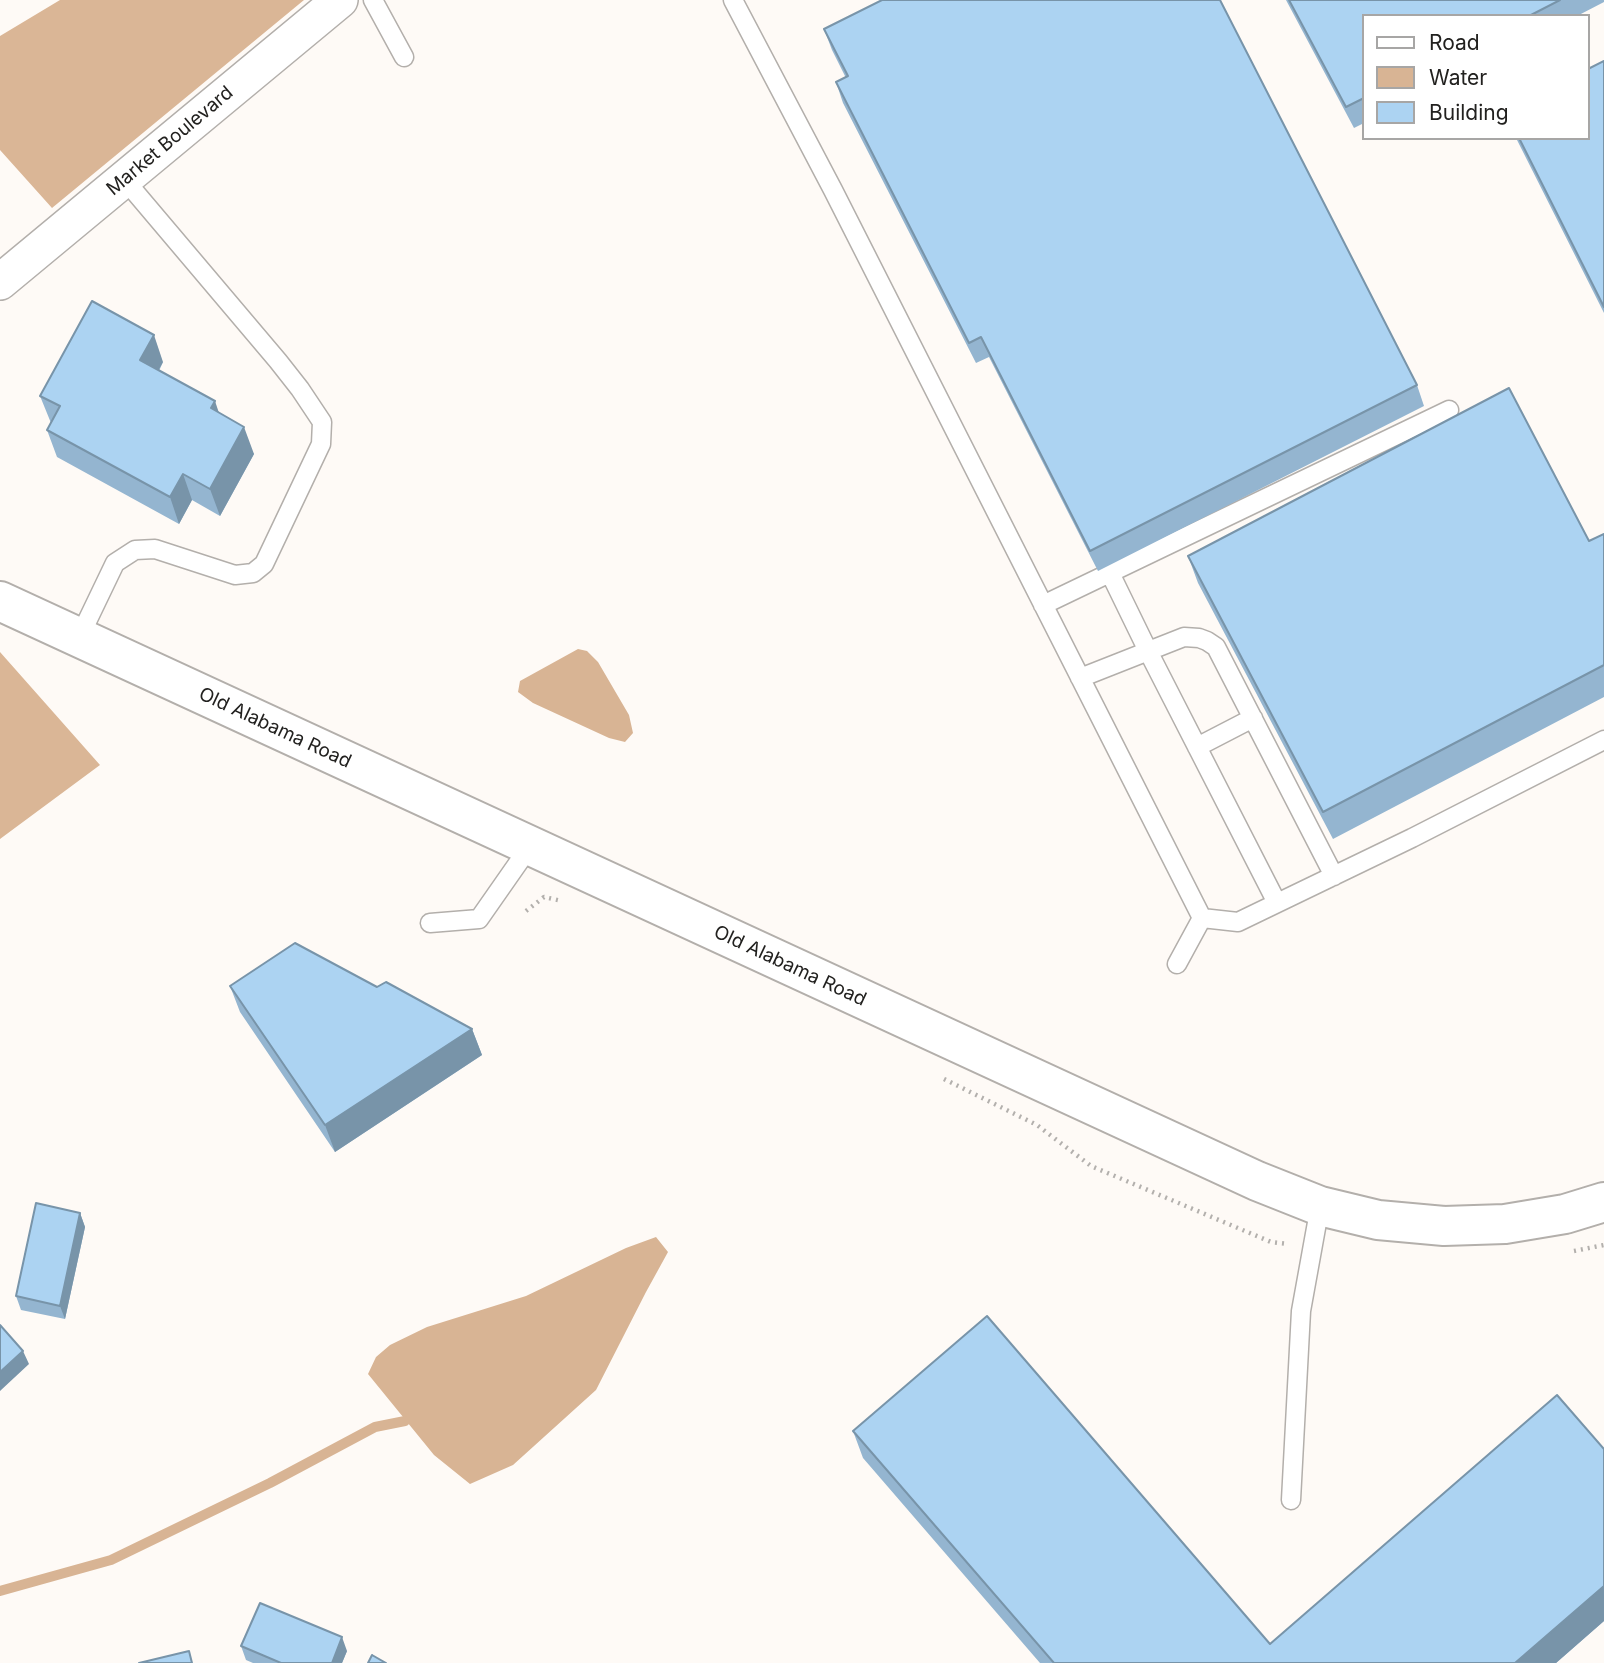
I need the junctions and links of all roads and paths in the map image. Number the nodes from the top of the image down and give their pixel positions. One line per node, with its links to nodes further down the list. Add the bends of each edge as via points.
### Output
1 (340, 0): 5 (street, Market Boulevard)
2 (373, 0): 4 (lane)
3 (733, 0): 10 (lane)
4 (404, 57)
5 (124, 179): 6 (street, Market Boulevard); 11 (lane, via 300,389 322,422 321,444 264,564 253,573 235,575 155,549 135,550 116,562)
6 (0, 282)
7 (1449, 410): 8 (lane)
8 (1110, 573): 10 (lane); 12 (lane)
9 (0, 601): 11 (street, Old Alabama Road)
10 (1044, 605): 13 (lane)
11 (79, 638): 17 (street, Old Alabama Road)
12 (1148, 651): 13 (lane); 14 (lane, via 1184,637 1207,641 1216,647); 16 (lane)
13 (1080, 678): 20 (lane)
14 (1253, 718): 16 (lane); 18 (lane)
15 (1604, 740): 18 (lane)
16 (1197, 747): 19 (lane)
17 (530, 846): 21 (lane, via 480,919); 24 (street, Old Alabama Road)
18 (1334, 876): 19 (lane)
19 (1277, 903): 20 (lane, via 1238,922)
20 (1202, 918): 22 (lane)
21 (430, 923)
22 (1177, 964)
23 (1604, 1202): 24 (street, Old Alabama Road, via 1506,1224 1444,1226 1378,1220)
24 (1320, 1206): 25 (lane, via 1301,1311)
25 (1291, 1500)

